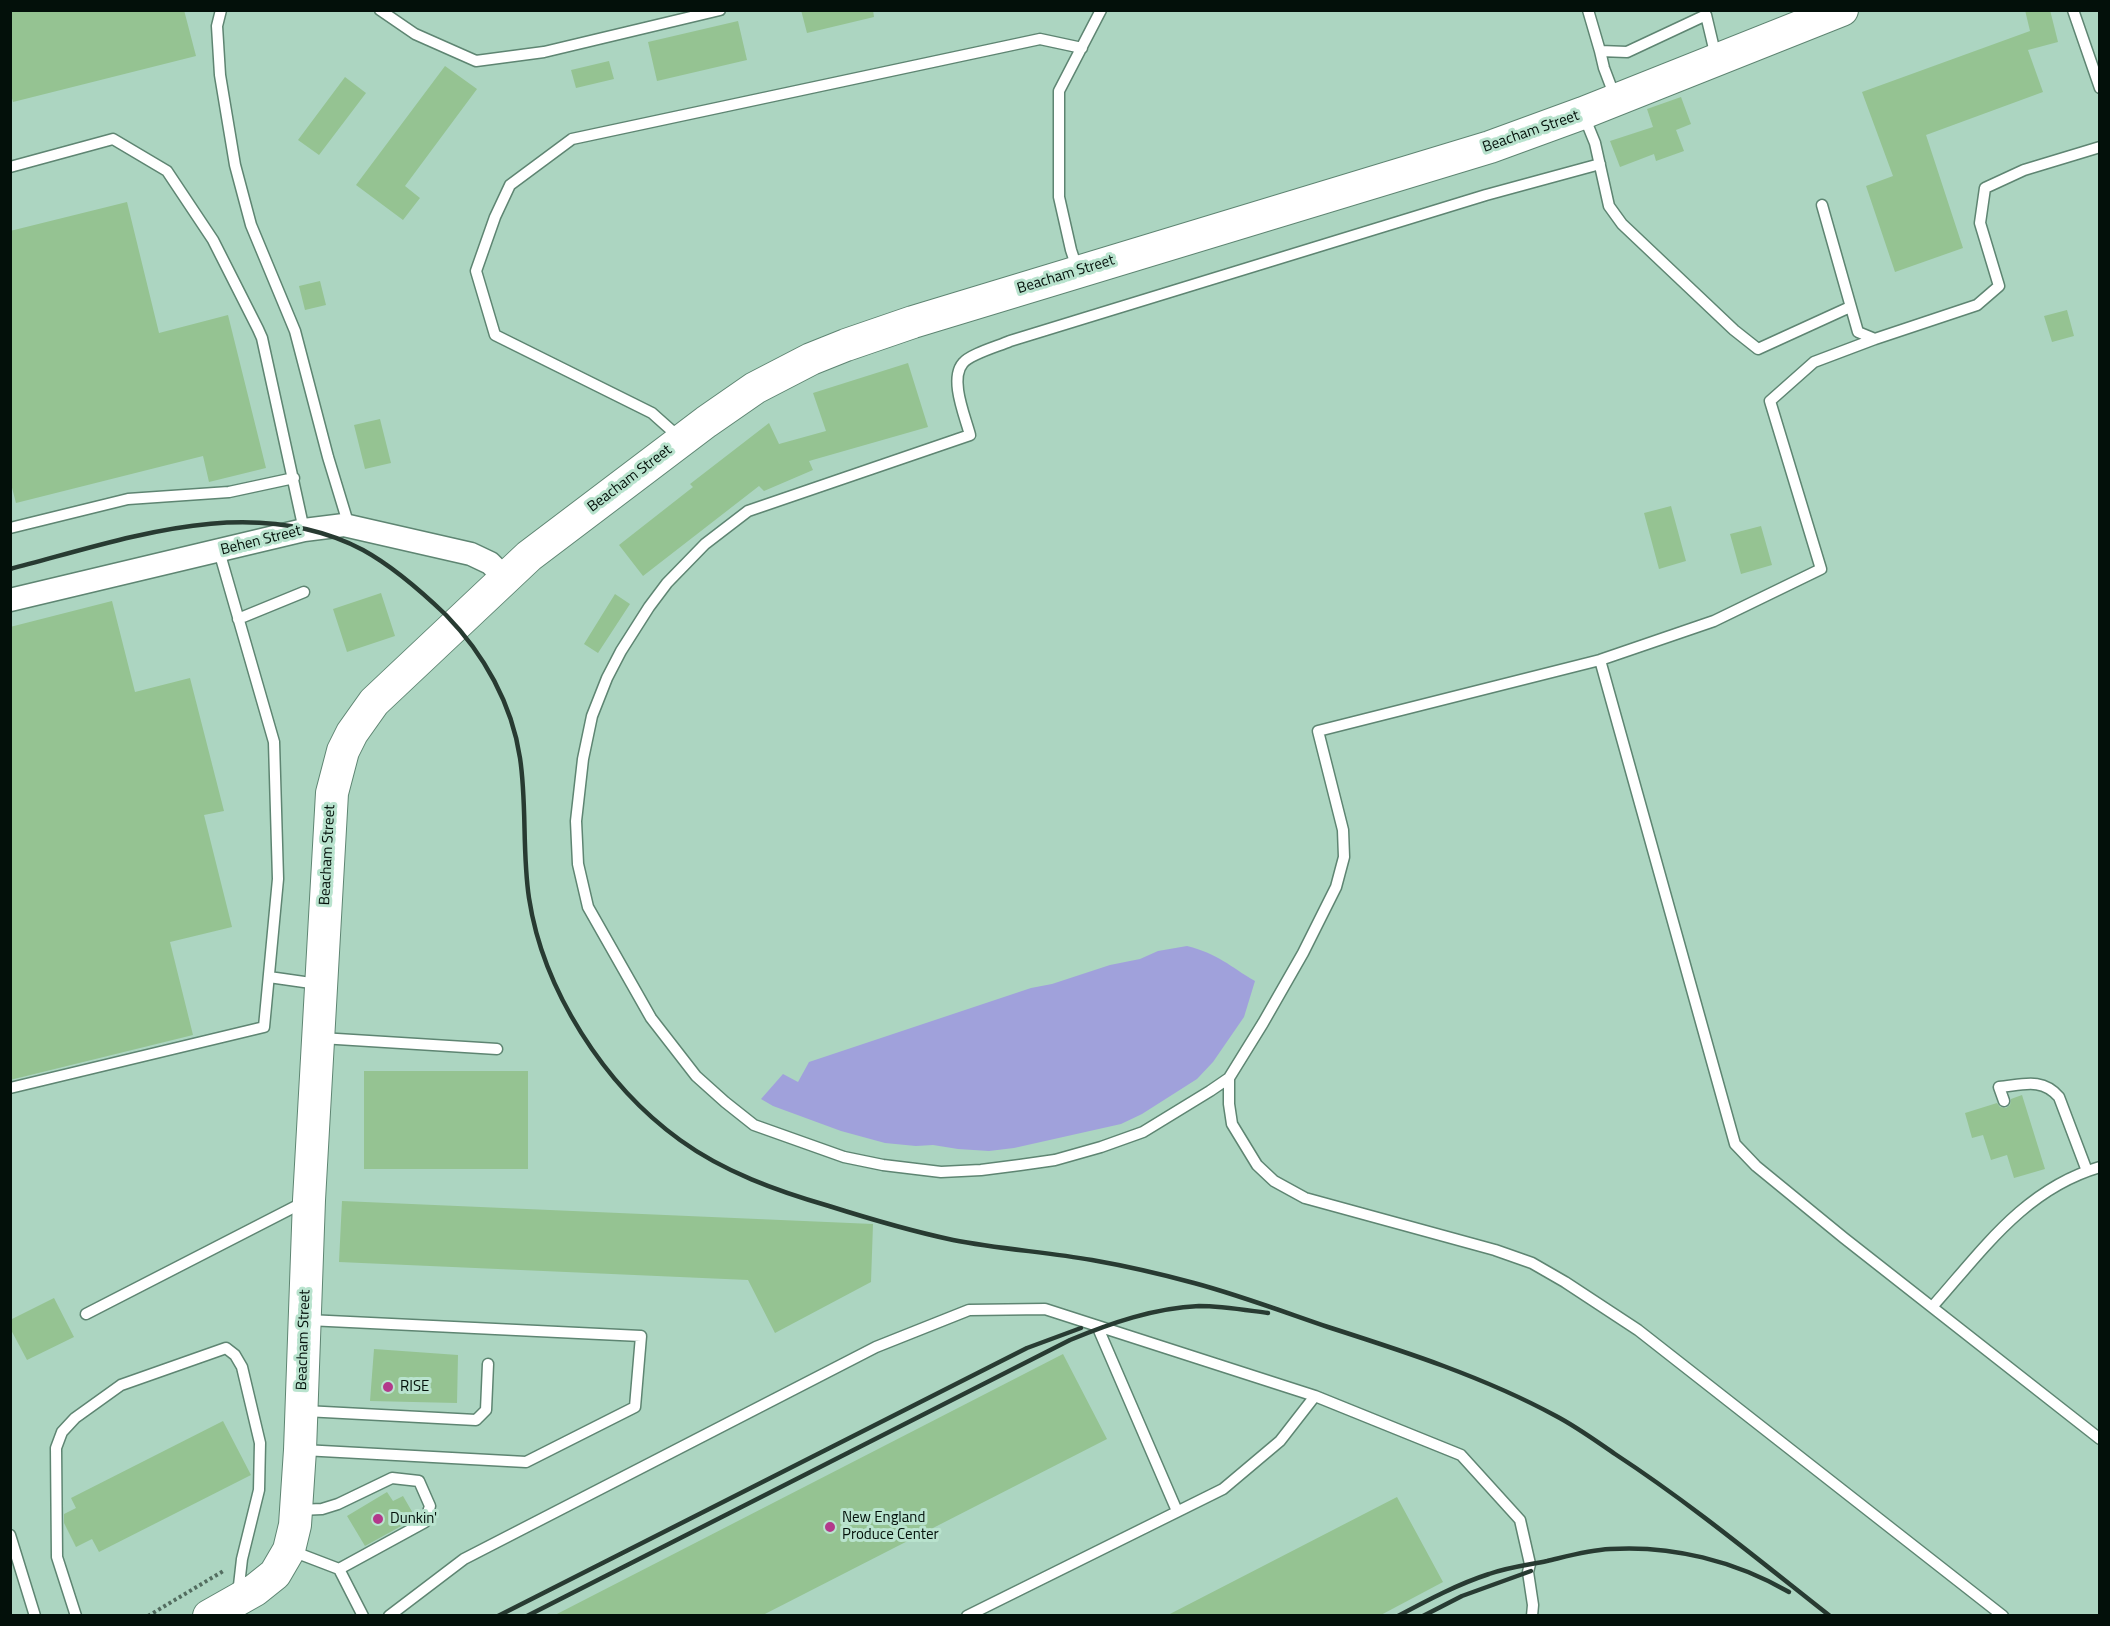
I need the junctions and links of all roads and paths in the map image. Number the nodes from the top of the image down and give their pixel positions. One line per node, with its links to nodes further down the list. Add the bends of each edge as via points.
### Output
1 (221, 10): 23 (lane, via 216,26 220,75 235,165 251,225 295,331)
2 (380, 10): 3 (lane, via 415,34 476,61 544,52)
3 (720, 10)
4 (1101, 10): 8 (lane)
5 (1588, 10): 9 (lane)
6 (1842, 10): 10 (main road, Beacham Street)
7 (2073, 10): 11 (lane)
8 (1082, 48): 18 (lane, via 1059,91 1059,197); 21 (lane, via 1040,39 572,139 510,185 476,271 495,335 652,413)
9 (1600, 51): 10 (lane, via 1627,52 1706,15); 12 (lane)
10 (1716, 59): 12 (main road, Beacham Street)
11 (2100, 88)
12 (1616, 100): 13 (main road, Beacham Street)
13 (1583, 113): 15 (lane); 18 (main road, Beacham Street, via 1490,147)
14 (2100, 147): 20 (lane, via 1985,188 1980,223 1999,286 1977,305)
15 (1600, 164): 19 (lane, via 1609,206 1622,224 1758,349); 36 (lane, via 977,354 963,362 956,378 970,435 748,511 705,544 667,583 648,607 607,678 592,716 578,793 578,864 588,907 651,1018 678,1054 696,1076 754,1125 844,1157 941,1172 981,1170 1055,1160 1143,1132)
16 (10, 167): 22 (lane, via 113,139 167,171 213,240 262,338)
17 (1822, 205): 19 (lane)
18 (1078, 272): 21 (main road, Beacham Street, via 879,333 811,359 755,388)
19 (1850, 307): 20 (lane, via 1858,332)
20 (1875, 339): 31 (lane, via 1814,362 1770,401 1821,569 1714,621)
21 (682, 440): 27 (main road, Beacham Street)
22 (294, 478): 24 (lane, via 229,492 128,499); 25 (lane)
23 (350, 526): 25 (street, Behen Street); 27 (street, Behen Street, via 471,554 490,563)
24 (10, 528)
25 (304, 530): 26 (street, Behen Street)
26 (219, 551): 29 (street, Behen Street); 30 (lane)
27 (505, 578): 33 (main road, Beacham Street, via 374,702 343,751 332,793)
28 (304, 592): 30 (lane)
29 (10, 600)
30 (238, 619): 32 (lane, via 274,742 278,879)
31 (1600, 660): 36 (lane, via 1318,731 1343,830 1344,857 1336,887 1303,953); 42 (lane, via 1735,1144 1756,1166)
32 (269, 977): 33 (lane); 37 (lane, via 264,1027)
33 (321, 985): 34 (main road, Beacham Street)
34 (318, 1038): 35 (lane); 41 (main road, Beacham Street)
35 (497, 1049)
36 (1229, 1078): 64 (lane, via 1232,1124 1257,1165 1274,1181 1305,1198 1532,1263 1565,1282 1638,1330)
37 (10, 1088)
38 (2004, 1101): 40 (lane, via 1999,1087 2038,1083 2051,1088 2059,1097)
39 (2100, 1167): 40 (lane)
40 (2087, 1171): 42 (lane, via 2044,1192 2019,1211)
41 (309, 1200): 43 (lane); 44 (main road, Beacham Street)
42 (1932, 1307): 49 (lane)
43 (86, 1314)
44 (304, 1320): 48 (main road, Beacham Street); 50 (lane, via 641,1336 635,1407 526,1462)
45 (1098, 1328): 47 (lane); 52 (lane); 61 (lane, via 1045,1309 969,1310 876,1347 464,1560)
46 (488, 1364): 48 (lane, via 486,1410 476,1420)
47 (1315, 1396): 52 (lane, via 1280,1441 1223,1488); 63 (lane, via 1461,1455 1520,1520 1530,1564)
48 (301, 1410): 50 (main road, Beacham Street)
49 (2100, 1439)
50 (300, 1450): 51 (main road, Beacham Street)
51 (296, 1510): 54 (main road, Beacham Street); 55 (lane, via 330,1507 392,1478 419,1481 430,1506 425,1522)
52 (1177, 1511): 62 (lane)
53 (10, 1535): 57 (lane)
54 (289, 1550): 55 (lane); 56 (main road, Beacham Street, via 275,1574)
55 (339, 1569): 60 (lane)
56 (237, 1600): 58 (lane, via 242,1559 259,1490 260,1443 242,1367 226,1348 121,1385 62,1432 56,1448 57,1557); 59 (main road, Beacham Street)
57 (35, 1616)
58 (76, 1616)
59 (209, 1616)
60 (363, 1616)
61 (389, 1616)
62 (967, 1616)
63 (1532, 1616)
64 (2003, 1616)

